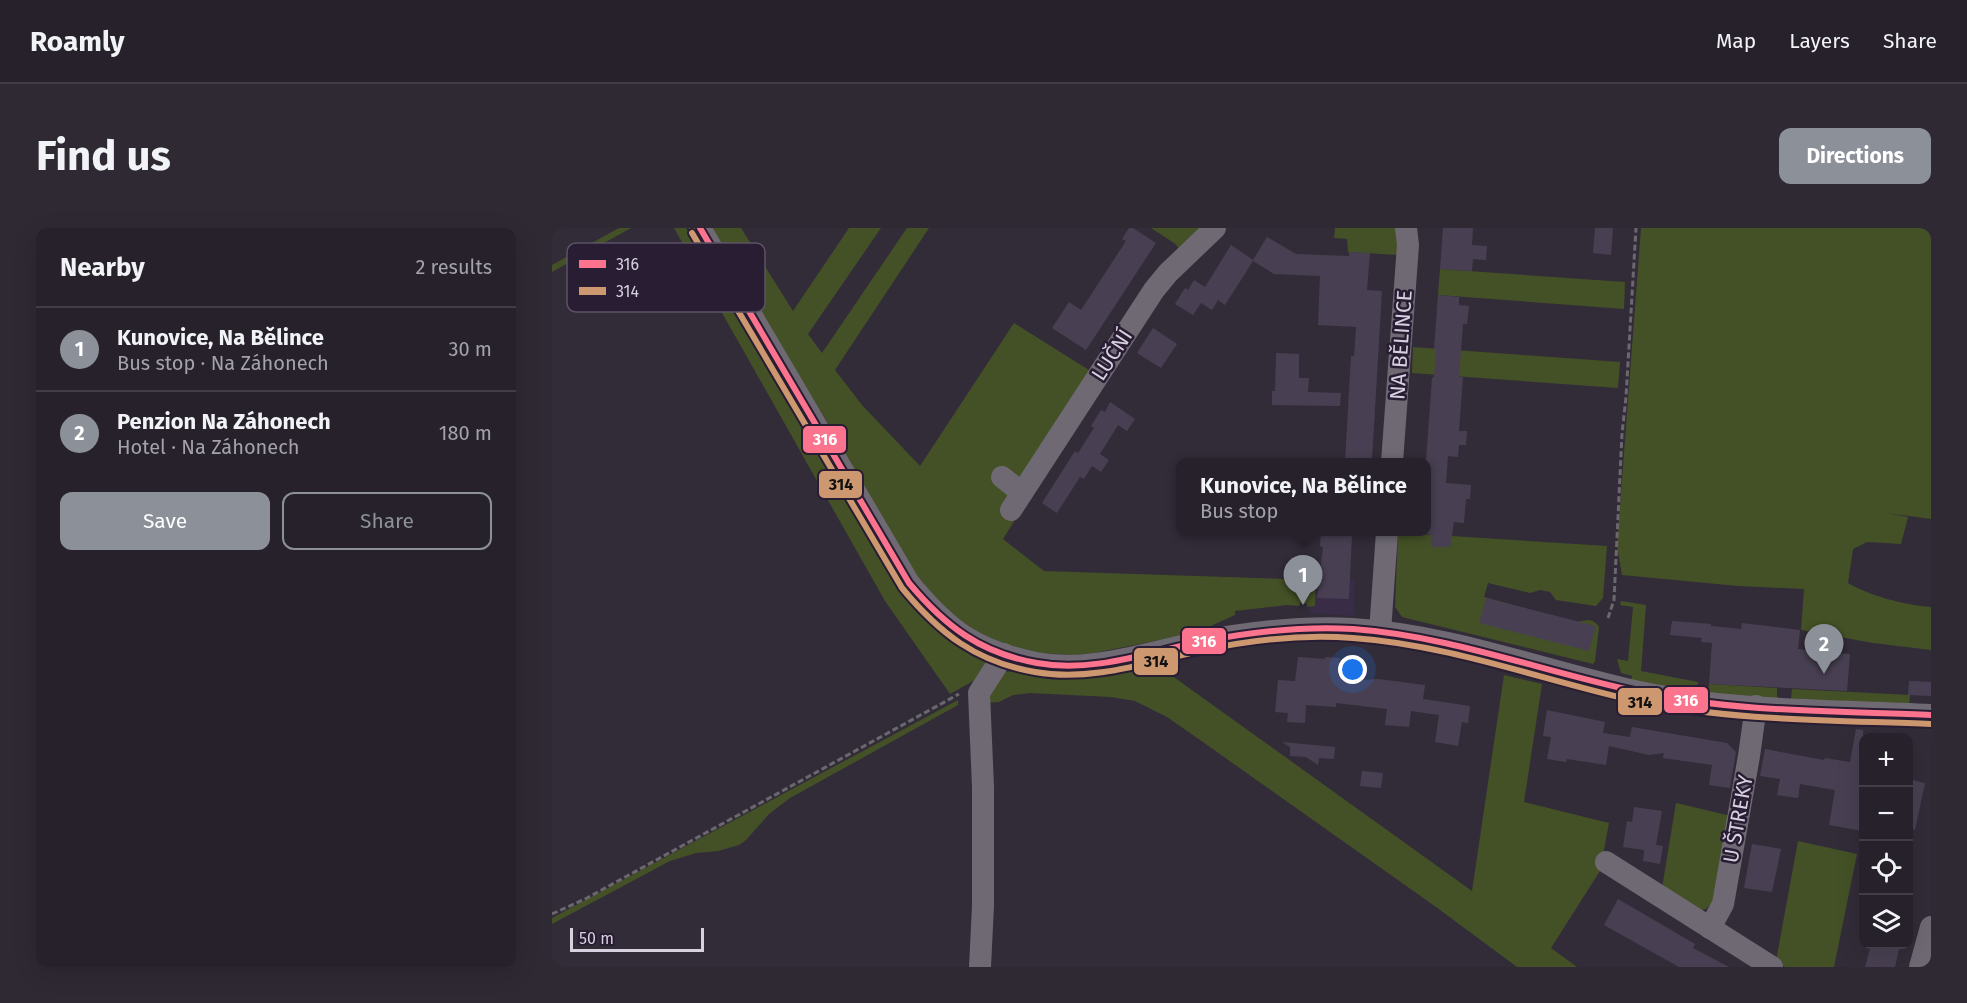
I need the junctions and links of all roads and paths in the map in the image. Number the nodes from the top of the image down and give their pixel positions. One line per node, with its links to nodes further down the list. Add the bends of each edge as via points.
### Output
1 (700, 228): 5 (street)
2 (1215, 228): 8 (street, LUČNÍ, via 1161,281 1017,501)
3 (1406, 228): 7 (street, NA BĚLINCE)
4 (1636, 228): 10 (path, via 1614,600)
5 (709, 243)
6 (749, 312): 12 (street, via 909,583 935,614 957,632)
7 (1392, 458)
8 (1002, 477)
9 (1387, 536): 11 (street)
10 (1608, 618)
11 (1380, 632): 12 (street, via 1338,628 1275,631 1079,665 1035,663); 14 (street, via 1450,644 1636,691)
12 (1004, 654): 13 (street)
13 (992, 674): 17 (path); 20 (street, via 979,693 983,799)
14 (1756, 706): 15 (street); 19 (street, U ŠTREKY, via 1723,904)
15 (1931, 715)
16 (1606, 862): 19 (street)
17 (552, 914)
18 (1931, 927): 22 (street)
19 (1710, 928): 21 (street)
20 (980, 967)
21 (1772, 967)
22 (1920, 967)

